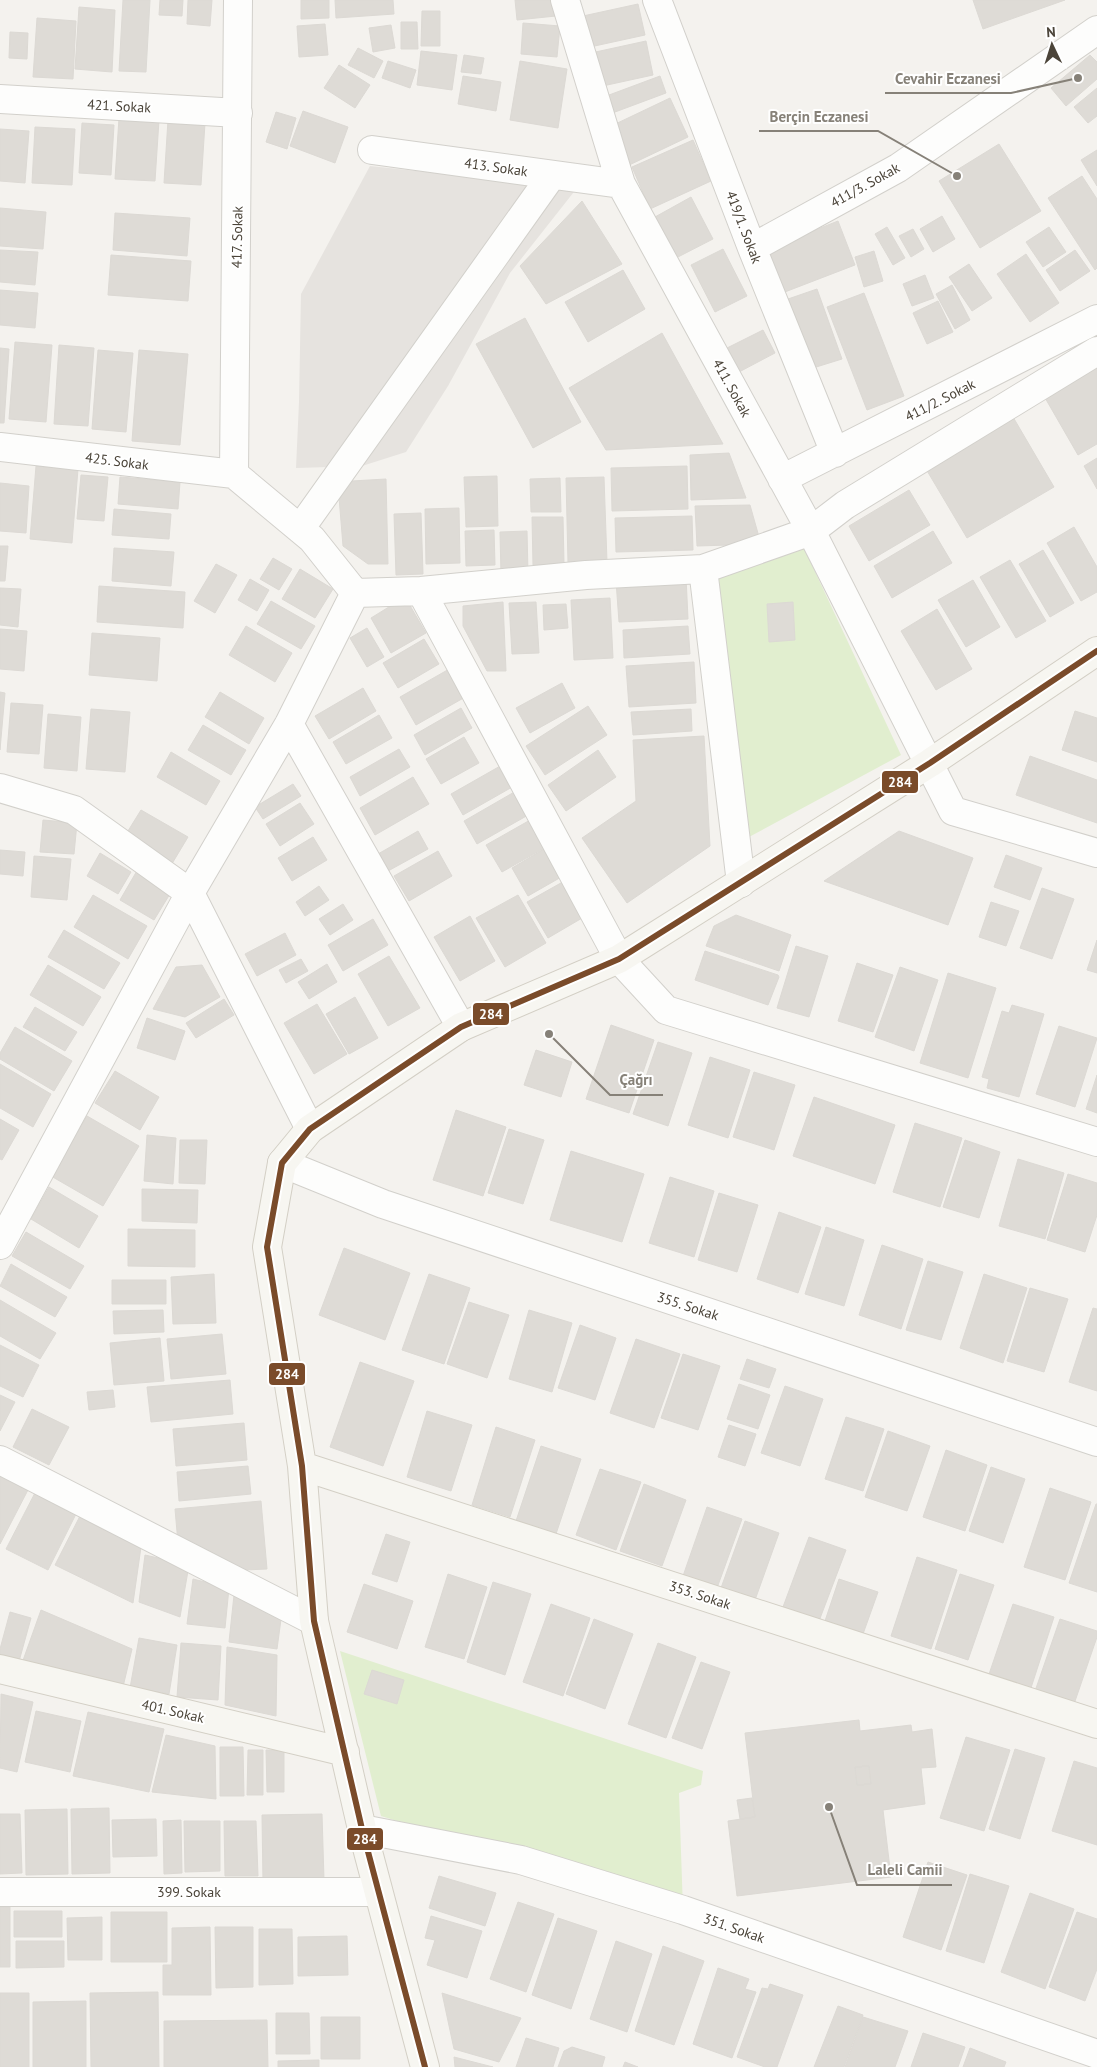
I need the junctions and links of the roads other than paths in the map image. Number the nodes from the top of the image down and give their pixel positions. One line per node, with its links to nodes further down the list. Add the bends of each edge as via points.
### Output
1 (238, 0): 6 (street, 417. Sokak)
2 (565, 0): 9 (street, 411. Sokak)
3 (657, 0): 10 (street, 419/1. Sokak)
4 (1097, 30): 10 (street, 411/3. Sokak, via 898,168)
5 (0, 99): 6 (street, 421. Sokak)
6 (238, 113): 15 (street, 417. Sokak)
7 (372, 150): 8 (street, 413. Sokak)
8 (552, 174): 9 (street, 413. Sokak); 17 (street)
9 (621, 184): 16 (street, 411. Sokak)
10 (752, 248): 14 (street, 419/1. Sokak)
11 (1097, 319): 14 (street, 411/2. Sokak)
12 (1097, 351): 18 (street, via 845,505)
13 (0, 447): 15 (street, 425. Sokak)
14 (835, 453): 16 (street, 411/2. Sokak)
15 (234, 474): 17 (street)
16 (782, 479): 18 (street, 411. Sokak)
17 (300, 529): 21 (street, via 312,539)
18 (811, 532): 19 (street); 24 (street, 411. Sokak)
19 (703, 569): 20 (street, via 586,575); 27 (street)
20 (421, 591): 21 (street); 29 (street)
21 (355, 593): 23 (street)
22 (1097, 651): 24 (main road)
23 (289, 724): 28 (street); 30 (street)
24 (930, 764): 26 (street, 411. Sokak, via 954,811); 27 (main road)
25 (0, 788): 28 (street, via 74,810)
26 (1097, 853)
27 (741, 883): 29 (main road)
28 (190, 892): 31 (street); 34 (street)
29 (619, 959): 30 (main road); 32 (street, via 666,1010)
30 (461, 1027): 31 (main road)
31 (310, 1129): 33 (main road)
32 (1097, 1142)
33 (282, 1163): 35 (street, 355. Sokak, via 383,1204); 37 (main road, via 267,1247)
34 (0, 1245)
35 (1097, 1442)
36 (0, 1460): 38 (street)
37 (302, 1466): 38 (main road); 40 (main road, 353. Sokak)
38 (314, 1621): 41 (main road)
39 (0, 1670): 41 (main road, 401. Sokak)
40 (1097, 1724)
41 (345, 1752): 42 (main road)
42 (362, 1829): 44 (main road); 45 (street, 351. Sokak, via 521,1860 684,1910)
43 (0, 1892): 44 (street, 399. Sokak)
44 (378, 1892): 46 (main road)
45 (1097, 2054)
46 (425, 2067)

